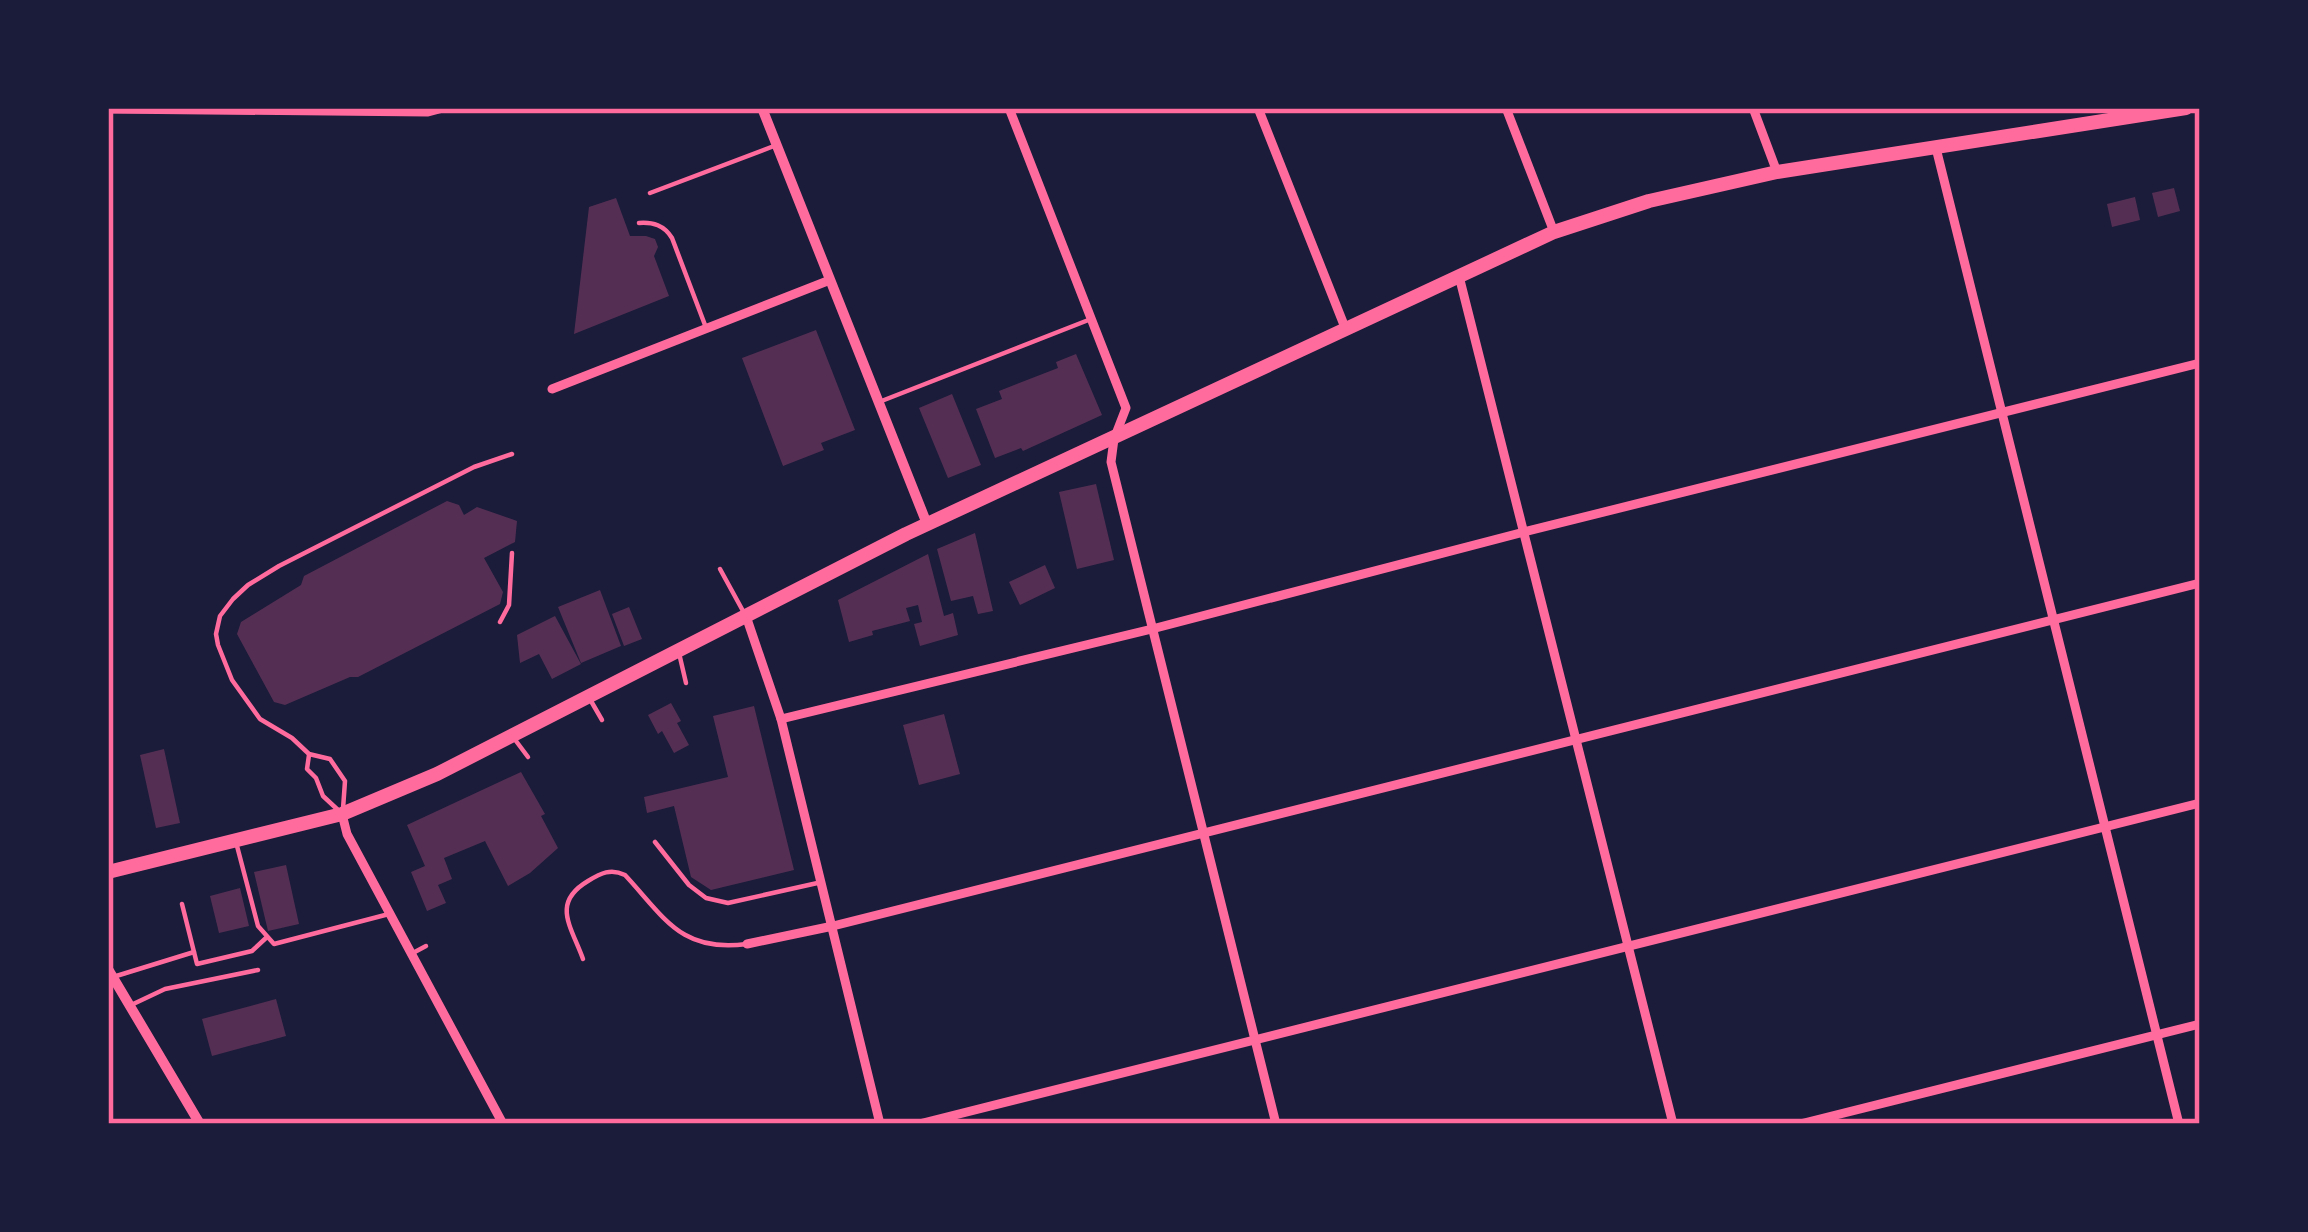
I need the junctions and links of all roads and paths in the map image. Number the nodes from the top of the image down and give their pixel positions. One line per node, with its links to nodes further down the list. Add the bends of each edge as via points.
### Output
1 (228, 108): 2 (street); 9 (street)
2 (443, 108)
3 (762, 108): 11 (street)
4 (1009, 108): 19 (street)
5 (1258, 108): 21 (street)
6 (1506, 108): 16 (street)
7 (1753, 108): 13 (street)
8 (2186, 108): 10 (main road)
9 (108, 109)
10 (2129, 113): 12 (main road)
11 (777, 145): 14 (lane); 18 (street)
12 (1936, 148): 13 (main road); 25 (street)
13 (1778, 172): 16 (main road)
14 (650, 194)
15 (639, 224): 20 (lane, via 658,225 672,238)
16 (1554, 232): 17 (main road)
17 (1459, 276): 21 (main road); 29 (street)
18 (830, 280): 20 (street); 24 (street)
19 (1091, 319): 24 (lane); 26 (street, via 1126,408)
20 (707, 329): 23 (street)
21 (1346, 329): 26 (main road)
22 (2200, 363): 25 (street)
23 (552, 389)
24 (879, 402): 28 (street)
25 (2000, 413): 29 (street); 34 (street)
26 (1114, 439): 28 (main road); 36 (street, via 1111,462)
27 (512, 454): 44 (lane, via 279,566 220,616 218,645 232,680 260,719)
28 (928, 524): 33 (main road)
29 (1524, 532): 36 (street); 43 (street)
30 (512, 553): 35 (lane)
31 (720, 569): 33 (lane)
32 (2200, 583): 34 (street)
33 (746, 616): 37 (main road); 40 (street)
34 (2053, 620): 43 (street); 48 (street)
35 (500, 622)
36 (1152, 629): 40 (street); 49 (street)
37 (679, 651): 38 (lane); 39 (main road)
38 (686, 682)
39 (588, 696): 41 (lane); 42 (main road)
40 (781, 719): 53 (street)
41 (602, 720)
42 (512, 736): 45 (lane); 47 (main road)
43 (1576, 740): 49 (street); 60 (street)
44 (309, 754): 47 (lane, via 307,769); 47 (lane, via 330,759 343,775)
45 (528, 757)
46 (2200, 803): 48 (street)
47 (342, 814): 50 (main road); 55 (street)
48 (2105, 827): 60 (street); 68 (street)
49 (1204, 832): 56 (street); 69 (street)
50 (235, 841): 52 (main road); 57 (lane)
51 (655, 842): 53 (lane, via 706,898 728,903)
52 (108, 872)
53 (822, 882): 56 (street)
54 (182, 904): 61 (lane)
55 (389, 914): 57 (lane, via 274,944); 62 (street)
56 (833, 926): 58 (street); 72 (street)
57 (267, 937): 61 (lane, via 252,951 197,964)
58 (747, 944): 63 (lane, via 692,940 625,874 610,871 567,898)
59 (426, 946): 62 (lane)
60 (1628, 947): 69 (street); 75 (street)
61 (194, 952): 65 (lane)
62 (411, 954): 71 (street)
63 (583, 959)
64 (258, 970): 66 (lane, via 165,989)
65 (110, 973): 66 (street)
66 (129, 1006): 70 (street)
67 (2200, 1024): 68 (street)
68 (2157, 1035): 76 (street); 77 (street)
69 (1256, 1040): 73 (street); 74 (street)
70 (200, 1124)
71 (503, 1124)
72 (880, 1124)
73 (919, 1124)
74 (1276, 1124)
75 (1673, 1124)
76 (1800, 1124)
77 (2179, 1124)

